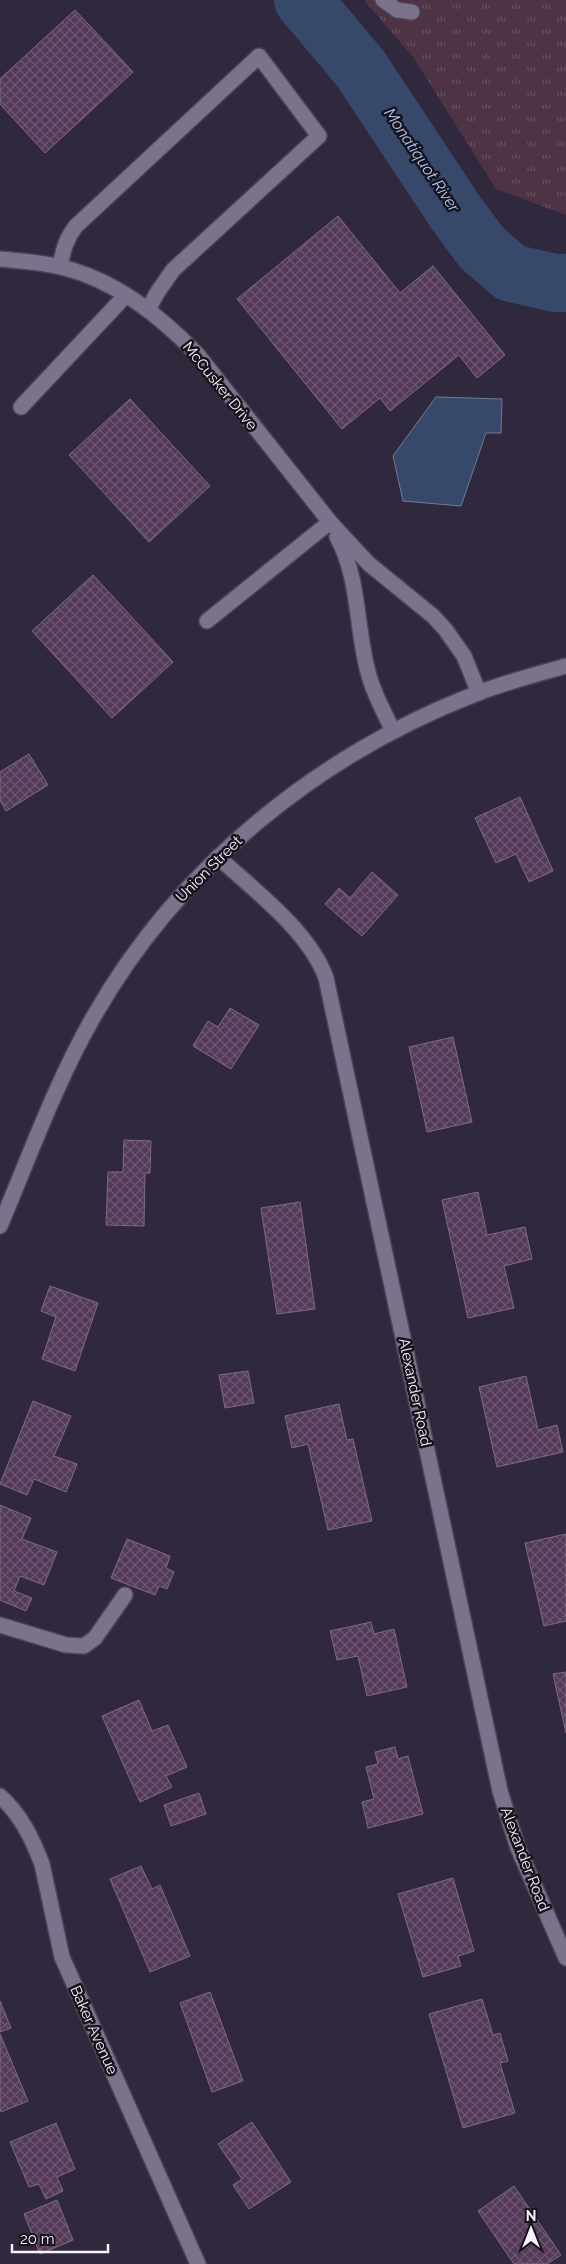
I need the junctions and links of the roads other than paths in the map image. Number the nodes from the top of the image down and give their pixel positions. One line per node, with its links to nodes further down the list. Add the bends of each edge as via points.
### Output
1 (383, 0): 2 (street, via 398,10)
2 (412, 12)
3 (0, 260): 4 (street, McCusker Drive)
4 (60, 266): 5 (street, McCusker Drive, via 96,278); 6 (street, via 65,245 76,226 259,56 319,136 173,270)
5 (126, 295): 6 (street, McCusker Drive); 7 (street)
6 (148, 310): 8 (street, McCusker Drive, via 197,354)
7 (21, 407)
8 (330, 522): 9 (street); 11 (street, McCusker Drive, via 369,564 445,629 464,656); 12 (street, McCusker Drive, via 352,577 371,682)
9 (207, 621)
10 (566, 666): 11 (street, Union Street)
11 (479, 692): 12 (street, Union Street)
12 (393, 731): 13 (street, Union Street, via 303,786)
13 (218, 857): 14 (street, Union Street, via 150,932 95,1014); 18 (street, Alexander Road, via 300,934 320,962 326,978 502,1800 518,1848)
14 (0, 1226)
15 (125, 1595): 16 (street, via 95,1638 84,1646 66,1645)
16 (0, 1625)
17 (0, 1796): 19 (street, Baker Avenue, via 22,1820 37,1850 62,1957)
18 (566, 1958)
19 (198, 2264)

